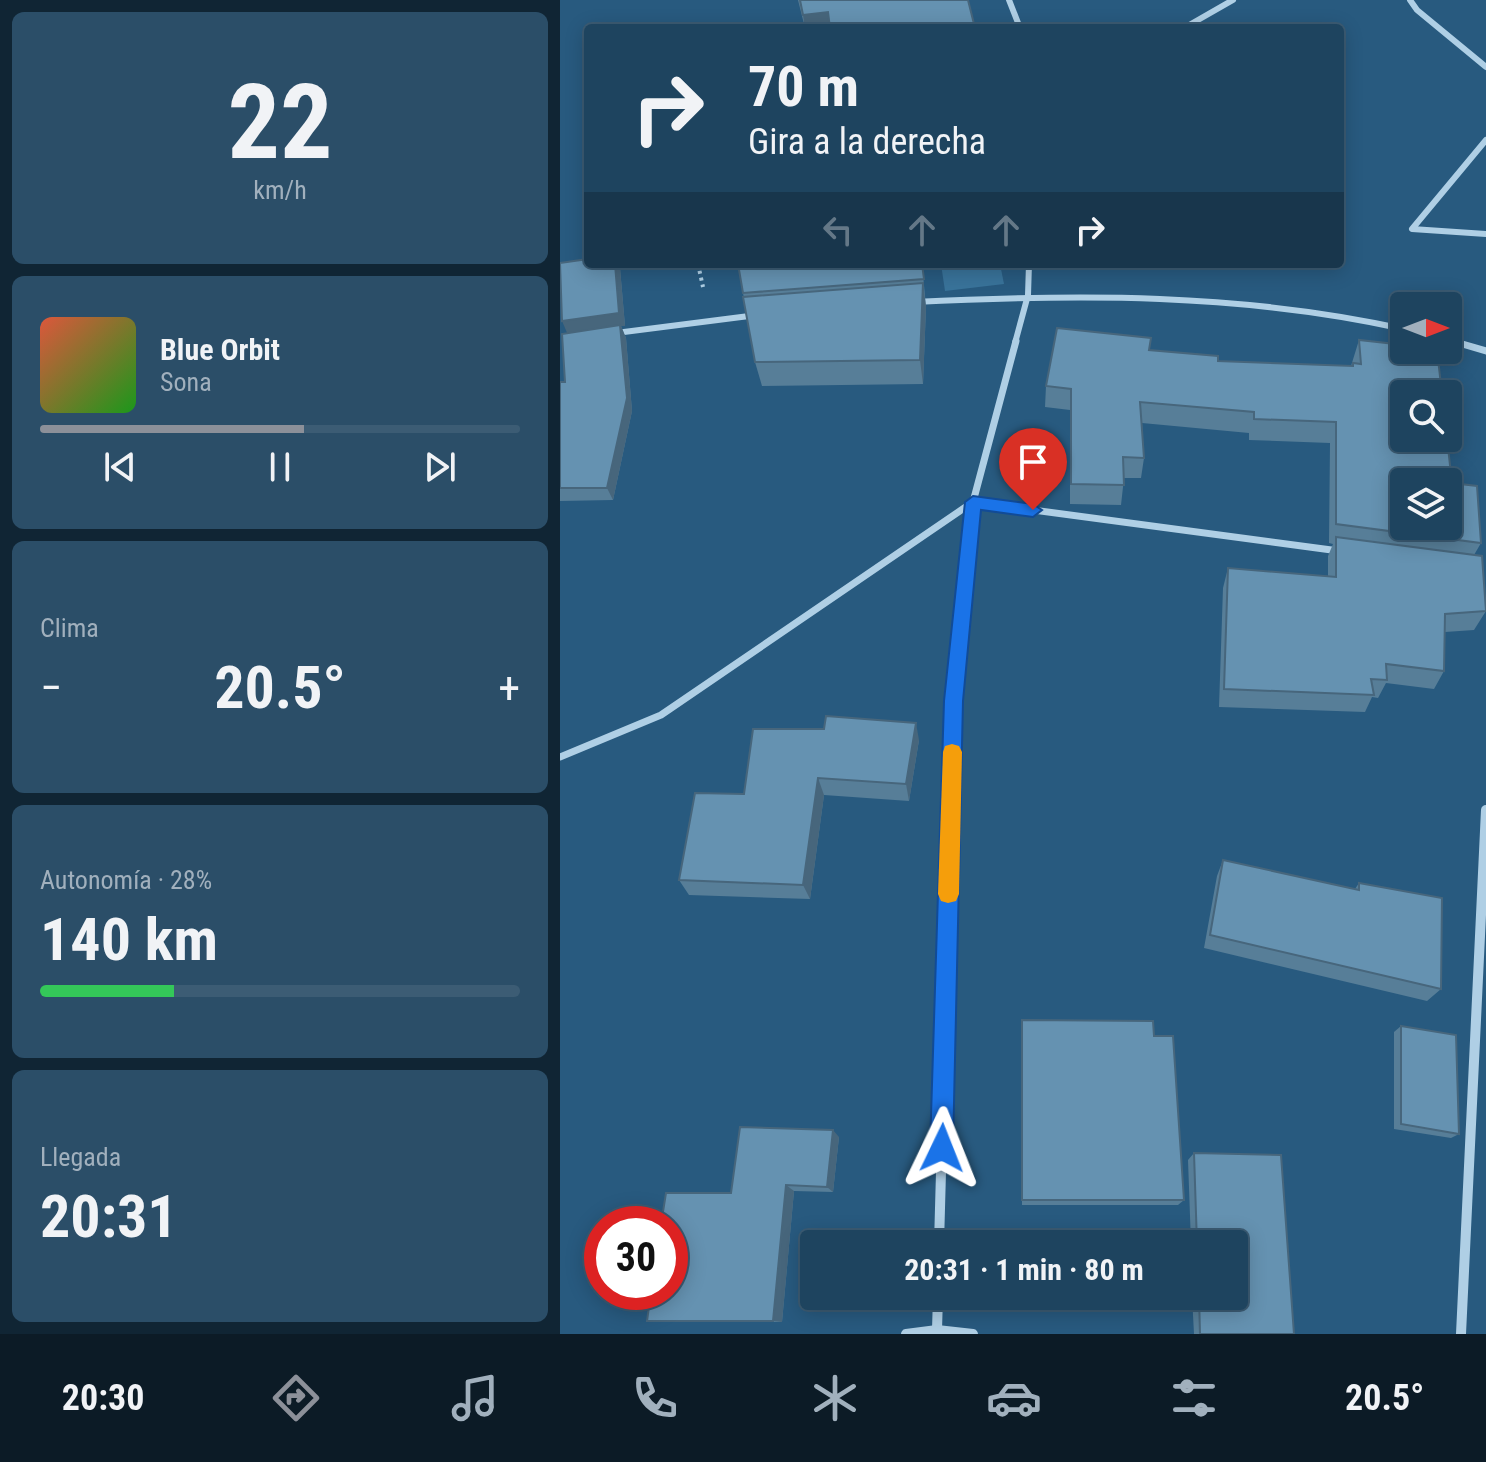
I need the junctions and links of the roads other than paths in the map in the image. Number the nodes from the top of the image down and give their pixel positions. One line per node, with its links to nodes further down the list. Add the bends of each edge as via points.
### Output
1 (1009, 0): 4 (street)
2 (1233, 0): 5 (street)
3 (1410, 0): 6 (street)
4 (1018, 24)
5 (1191, 24)
6 (1486, 67)
7 (1486, 140): 8 (street, via 1412,229)
8 (1486, 234)
9 (1029, 268): 10 (street)
10 (1028, 295): 11 (street); 13 (street, via 1189,299 1294,309); 17 (street)
11 (903, 303)
12 (769, 314): 14 (street)
13 (1390, 326)
14 (611, 334)
15 (1462, 344): 16 (street)
16 (1486, 351)
17 (973, 502): 18 (street); 19 (street, via 661,715); 21 (street, via 954,701)
18 (1346, 552)
19 (560, 757)
20 (1486, 812): 26 (street)
21 (939, 1230)
22 (938, 1310): 23 (street)
23 (937, 1330): 24 (street); 25 (street)
24 (906, 1334)
25 (973, 1334)
26 (1461, 1334)

